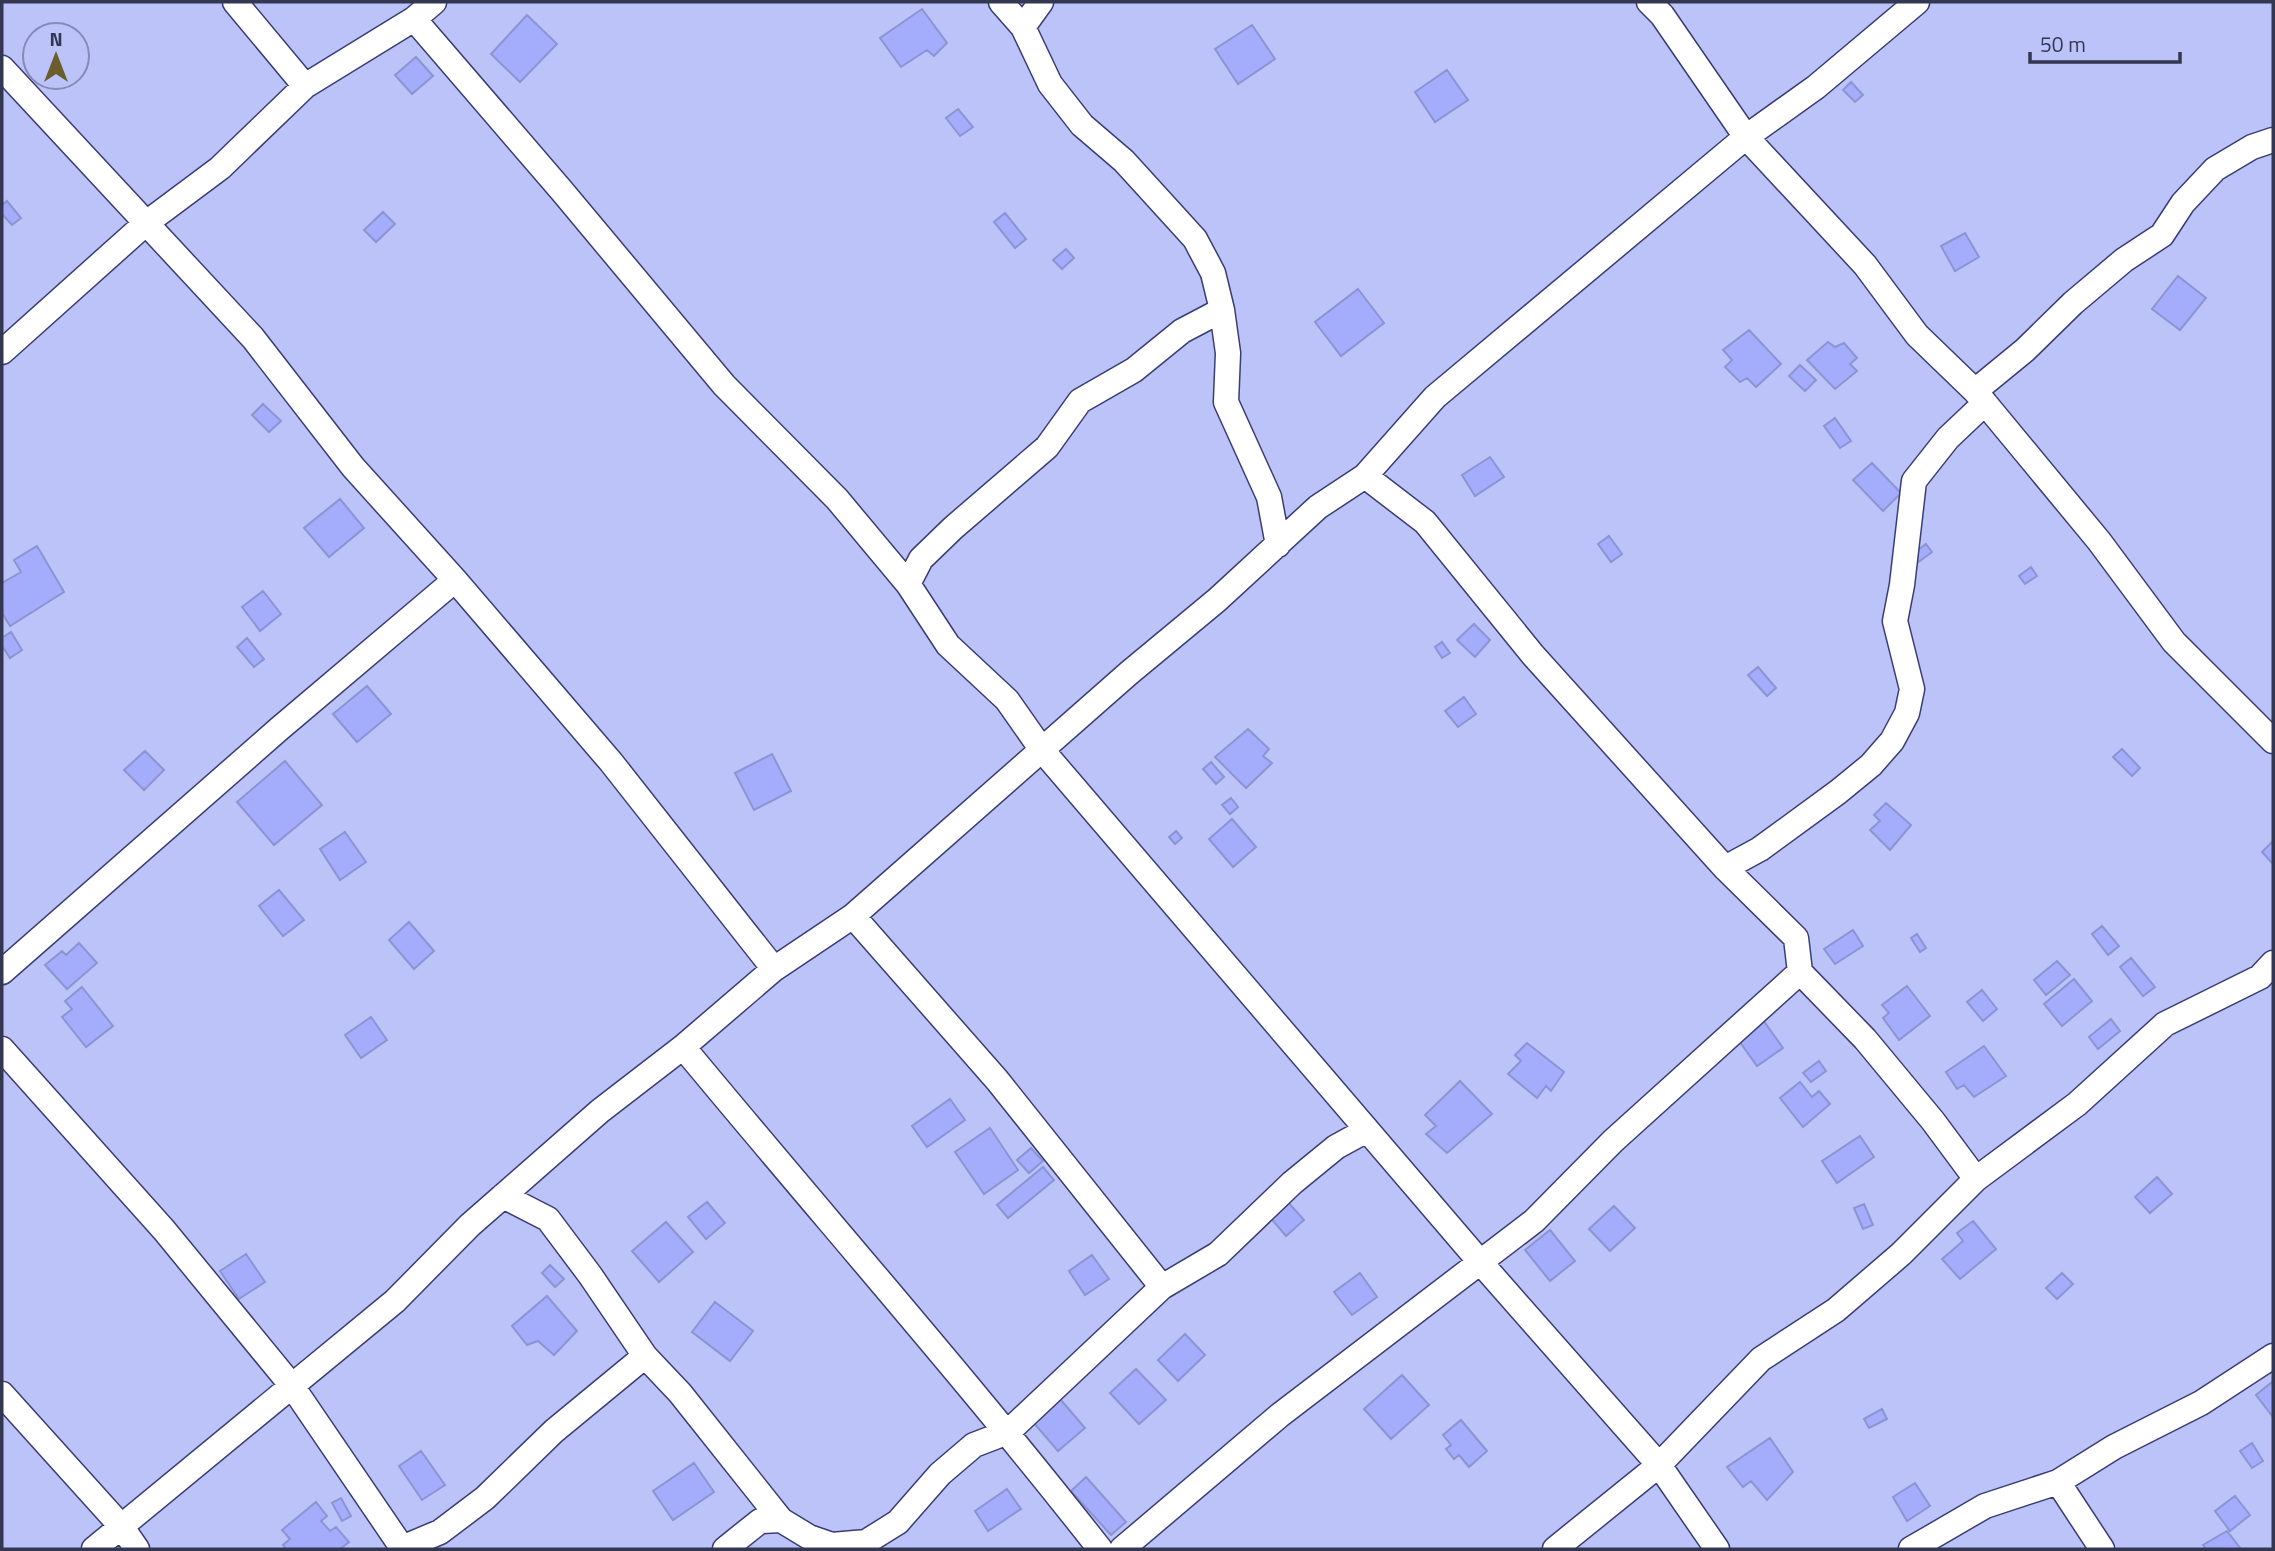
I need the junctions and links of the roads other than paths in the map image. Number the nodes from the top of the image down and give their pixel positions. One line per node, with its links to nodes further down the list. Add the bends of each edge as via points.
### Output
1 (235, 2): 10 (street)
2 (434, 2): 7 (street)
3 (1001, 2): 8 (street)
4 (1041, 2): 8 (street)
5 (1649, 2): 11 (street)
6 (1917, 2): 11 (street, via 1816,88)
7 (414, 19): 10 (street); 20 (street, via 724,385 837,499)
8 (1023, 27): 14 (street, via 1050,84 1082,125 1124,162 1195,239 1213,273)
9 (2, 69): 13 (street)
10 (305, 86): 13 (street, via 220,168)
11 (1746, 137): 16 (street, via 1865,265 1917,335); 17 (street, via 1436,397)
12 (2273, 140): 16 (street, via 2215,169 2183,203 2162,235 2084,294)
13 (145, 224): 15 (street); 19 (street, via 253,338 353,467)
14 (1222, 310): 18 (street, via 1228,353 1226,402 1269,497); 20 (street, via 1182,331 1134,370 1080,401 1047,447 921,559)
15 (2, 352)
16 (1980, 397): 21 (street, via 2099,541 2174,642); 23 (street, via 1914,481 1895,621 1912,689 1907,713 1892,741 1838,792 1760,849)
17 (1364, 476): 18 (street, via 1318,507); 23 (street, via 1425,522 1533,655)
18 (1278, 545): 22 (street)
19 (455, 580): 26 (street, via 611,762); 27 (street)
20 (908, 584): 22 (street, via 948,645 1007,700)
21 (2273, 741)
22 (1042, 750): 24 (street); 31 (street)
23 (1725, 868): 28 (street, via 1796,938)
24 (853, 916): 26 (street); 35 (street, via 997,1080)
25 (2273, 963): 32 (street, via 2260,977 2165,1024 2077,1104)
26 (774, 969): 29 (street)
27 (2, 972)
28 (1800, 972): 32 (street, via 1865,1039); 34 (street, via 1613,1141 1534,1221)
29 (682, 1047): 33 (street); 40 (street)
30 (2, 1049): 38 (street, via 164,1230)
31 (1367, 1130): 34 (street); 35 (street, via 1336,1147 1292,1183 1218,1254)
32 (1976, 1179): 41 (street, via 1901,1254 1836,1310 1761,1359)
33 (503, 1196): 36 (street, via 548,1219); 38 (street, via 395,1301)
34 (1481, 1263): 41 (street); 50 (street, via 1280,1415)
35 (1161, 1287): 40 (street)
36 (645, 1356): 43 (street); 47 (street, via 554,1431 485,1498 440,1532)
37 (2273, 1356): 42 (street, via 2201,1403 2114,1447)
38 (292, 1386): 44 (street); 47 (street)
39 (2, 1394): 44 (street)
40 (1008, 1432): 43 (street, via 974,1445 940,1474 898,1522 866,1542 832,1545); 49 (street)
41 (1659, 1465): 51 (street); 52 (street)
42 (2058, 1482): 53 (street, via 1985,1506); 54 (street)
43 (781, 1520): 48 (street, via 760,1521)
44 (121, 1526): 45 (street); 46 (street)
45 (94, 1549)
46 (137, 1549)
47 (403, 1549)
48 (725, 1549)
49 (1100, 1549)
50 (1122, 1549)
51 (1555, 1549)
52 (1717, 1549)
53 (1911, 1549)
54 (2102, 1549)

